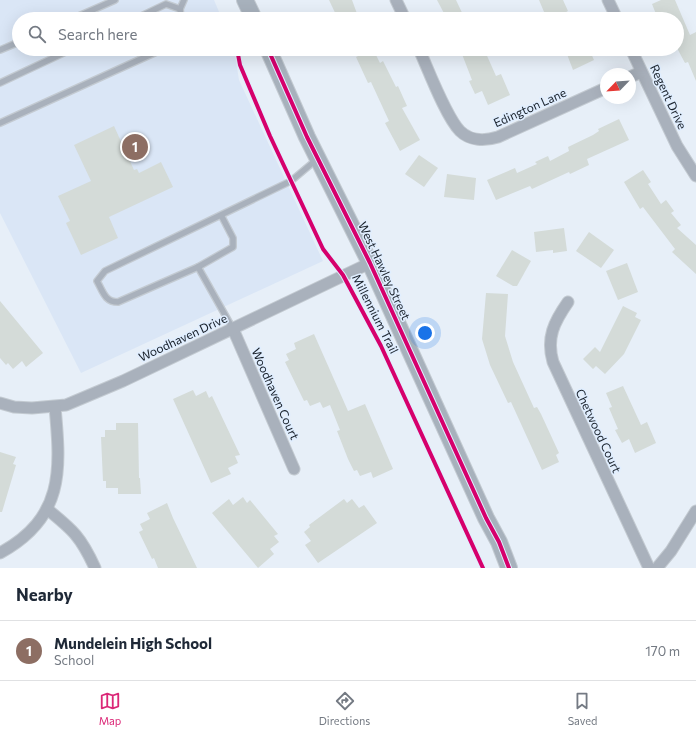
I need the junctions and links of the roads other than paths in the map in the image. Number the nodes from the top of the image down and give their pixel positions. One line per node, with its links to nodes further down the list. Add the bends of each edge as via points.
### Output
1 (115, 0): 7 (lane)
2 (184, 0): 6 (lane)
3 (245, 0): 10 (street)
4 (396, 0): 11 (street)
5 (608, 0): 12 (street)
6 (180, 9): 8 (lane, via 166,4); 9 (lane)
7 (88, 12)
8 (149, 12)
9 (180, 12)
10 (251, 12)
11 (402, 12)
12 (614, 12)
13 (12, 45): 14 (lane)
14 (0, 50)
15 (57, 56): 22 (lane)
16 (148, 56): 24 (lane)
17 (271, 56): 25 (street, West Hawley Street)
18 (422, 56): 23 (street, Edington Lane, via 460,132 476,139 489,140 498,137)
19 (634, 56): 20 (street, Regent Drive)
20 (641, 72): 21 (street); 26 (street, Regent Drive, via 677,146)
21 (636, 74)
22 (0, 83)
23 (600, 91)
24 (0, 123)
25 (318, 159): 27 (lane, via 291,181); 28 (street, West Hawley Street)
26 (696, 176)
27 (221, 215): 29 (lane, via 233,238 233,247); 29 (lane, via 105,271 97,281 106,299 118,302)
28 (370, 263): 31 (street, Woodhaven Drive); 39 (street, West Hawley Street)
29 (198, 267): 31 (lane)
30 (568, 302): 40 (street, Chetwood Court, via 551,332 550,350 553,362)
31 (233, 329): 33 (street, Woodhaven Drive, via 123,381); 34 (street, Woodhaven Court)
32 (0, 402): 33 (street, Woodhaven Drive, via 14,407)
33 (56, 407): 35 (street, via 59,469 54,494)
34 (294, 469)
35 (47, 509): 37 (street, via 37,525); 38 (street, via 72,529 85,546)
36 (696, 511): 41 (street)
37 (0, 554)
38 (95, 568)
39 (509, 568)
40 (648, 568)
41 (657, 568)

